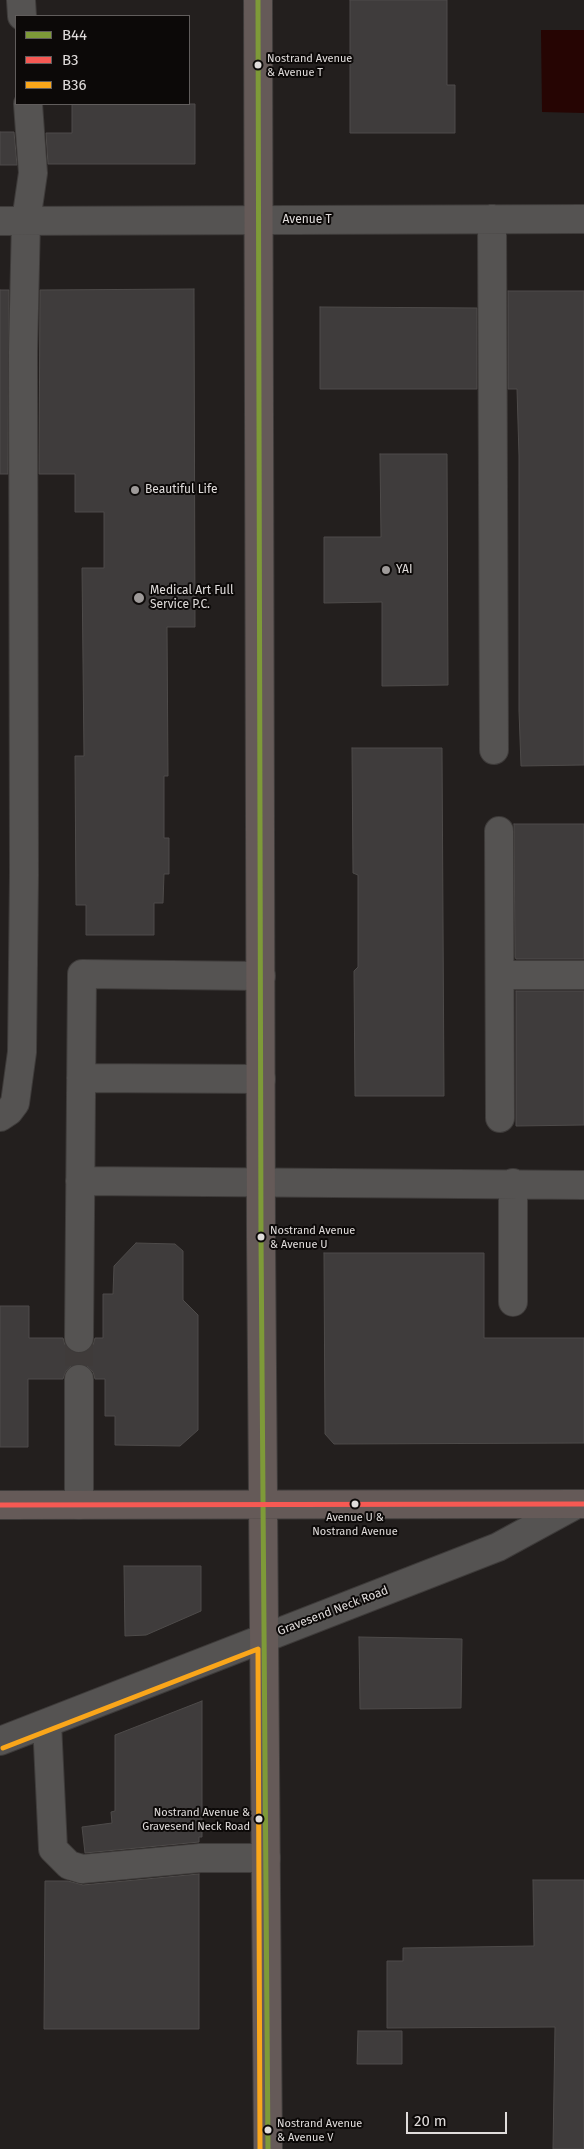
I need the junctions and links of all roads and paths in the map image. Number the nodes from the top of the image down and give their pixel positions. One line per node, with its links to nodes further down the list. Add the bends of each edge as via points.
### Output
1 (21, 0): 3 (street)
2 (258, 0): 7 (main road)
3 (22, 15)
4 (28, 105): 8 (street, via 32,173)
5 (492, 219): 6 (street, Avenue T); 7 (street, Avenue T); 9 (street)
6 (584, 219)
7 (258, 220): 8 (street, Avenue T); 13 (main road)
8 (13, 221): 16 (street, via 22,352 22,1052 15,1103)
9 (494, 750)
10 (499, 831): 11 (street)
11 (500, 975): 12 (street); 17 (street)
12 (584, 975)
13 (261, 976): 14 (street, via 82,974); 15 (main road)
14 (81, 1078): 15 (street); 18 (street)
15 (261, 1079): 19 (main road)
16 (0, 1117)
17 (500, 1118)
18 (80, 1181): 19 (street); 23 (street)
19 (261, 1183): 20 (street); 27 (main road)
20 (513, 1183): 21 (street); 22 (street)
21 (584, 1185)
22 (514, 1302)
23 (78, 1338)
24 (79, 1379): 28 (street)
25 (581, 1504): 27 (main road); 29 (street, Gravesend Neck Road, via 498,1547)
26 (0, 1505): 28 (main road)
27 (263, 1505): 28 (main road); 29 (main road)
28 (79, 1506)
29 (265, 1638): 30 (street, Gravesend Neck Road); 32 (main road)
30 (47, 1723): 31 (street, Gravesend Neck Road); 32 (street, via 53,1849 69,1864 82,1869 200,1858)
31 (0, 1741)
32 (266, 1858): 33 (main road)
33 (268, 2149)

